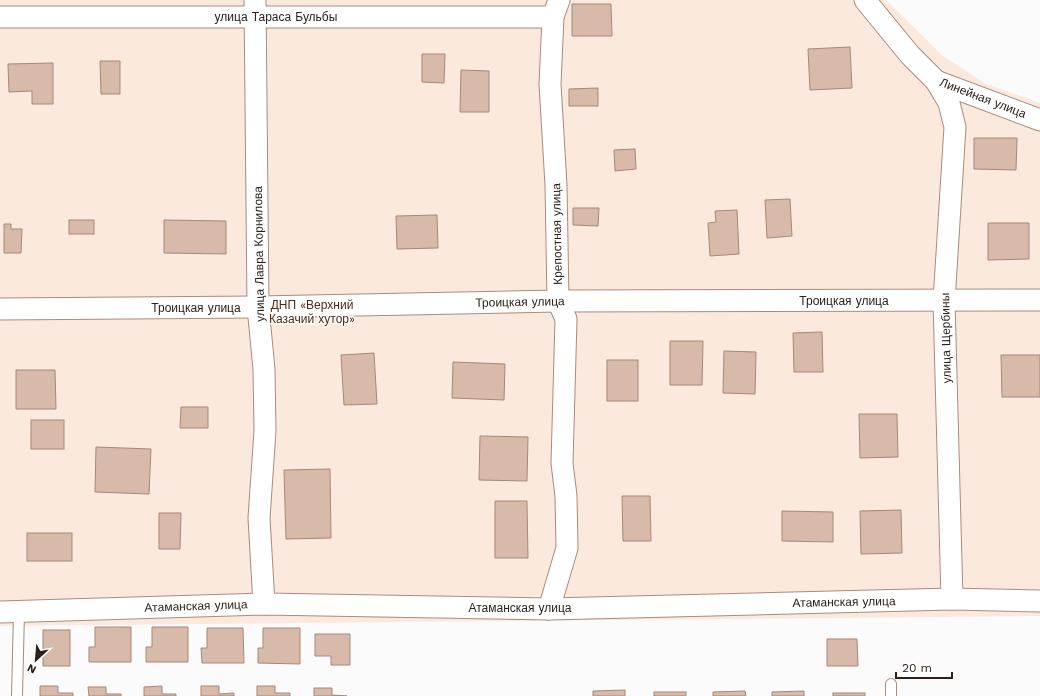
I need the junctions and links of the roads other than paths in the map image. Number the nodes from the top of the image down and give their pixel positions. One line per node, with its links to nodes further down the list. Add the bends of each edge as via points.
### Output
1 (865, 0): 5 (street, Линейная улица, via 910,55)
2 (556, 8): 3 (street, улица Тараса Бульбы); 9 (street, Крепостная улица, via 550,84 556,185)
3 (256, 9): 4 (street, улица Тараса Бульбы); 10 (street, улица Лавра Корнилова)
4 (0, 17)
5 (936, 81): 6 (street, Линейная улица); 8 (street, улица Щербины, via 949,103 955,127)
6 (1040, 120)
7 (1040, 300): 8 (street, Троицкая улица)
8 (944, 301): 9 (street, Троицкая улица); 12 (street, улица Щербины)
9 (558, 302): 10 (street, Троицкая улица); 15 (street, Крепостная улица, via 566,319 562,463 566,496 567,548)
10 (258, 307): 11 (street, Троицкая улица); 14 (street, улица Лавра Корнилова, via 264,369 264,431 259,518)
11 (0, 309)
12 (952, 599): 13 (street, Атаманская улица); 15 (street, Атаманская улица)
13 (1040, 601)
14 (264, 604): 15 (street, Атаманская улица); 16 (street, Атаманская улица)
15 (549, 609)
16 (9, 612): 18 (lane)
17 (891, 684): 19 (lane)
18 (16, 696)
19 (891, 696)

